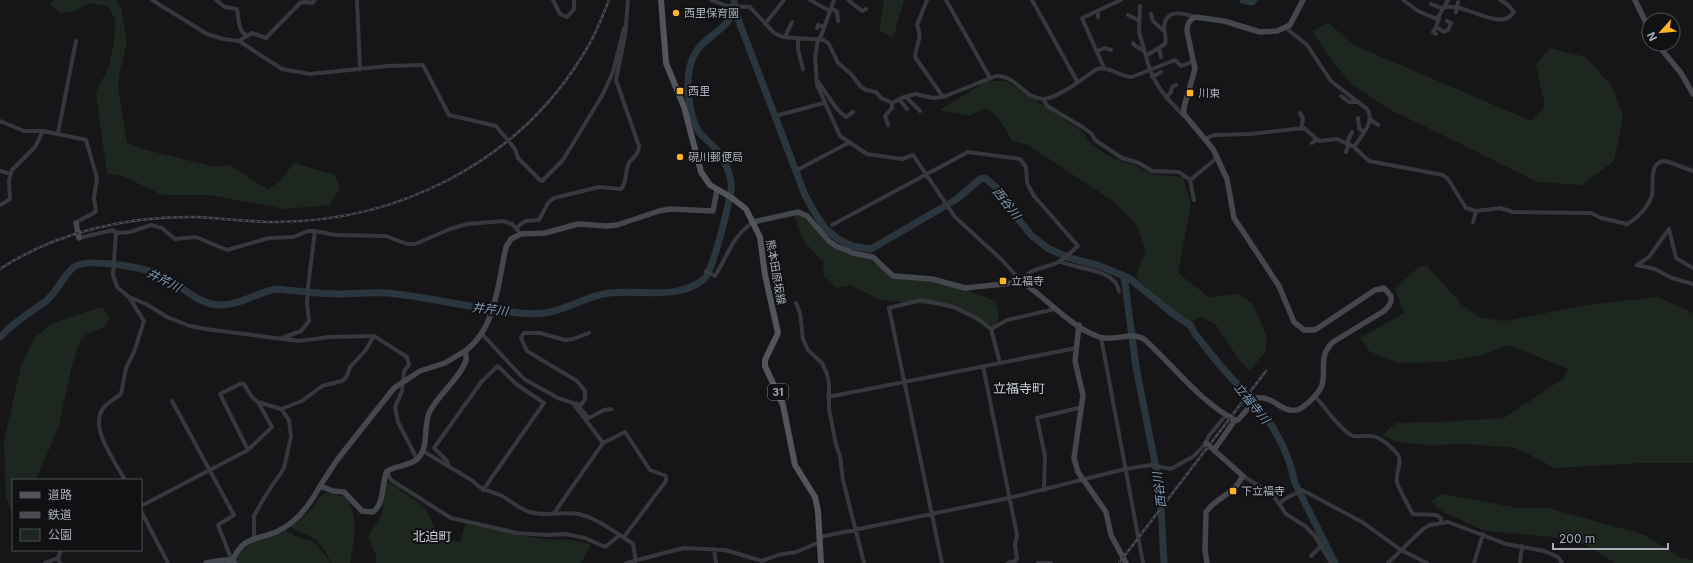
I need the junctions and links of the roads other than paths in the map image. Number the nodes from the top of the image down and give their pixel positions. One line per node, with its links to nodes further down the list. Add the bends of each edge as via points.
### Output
1 (152, 0): 56 (street, via 207,34)
2 (216, 0): 51 (street, via 225,7 237,9 238,22)
3 (315, 0): 51 (street, via 312,3 300,4 266,38 252,33)
4 (357, 0): 66 (street)
5 (553, 0): 6 (street, via 560,14 567,17 574,9)
6 (574, 0)
7 (628, 0): 43 (street)
8 (661, 0): 115 (main road, 熊本田原坂線 / 31, via 666,63 684,107 701,172)
9 (711, 0): 25 (street, via 727,6)
10 (744, 0): 25 (street)
11 (784, 0): 44 (street)
12 (810, 0): 30 (street)
13 (834, 0): 30 (street)
14 (848, 0): 29 (street, via 862,11)
15 (927, 0): 78 (street, via 917,25 920,41 915,57)
16 (946, 0): 71 (street)
17 (1032, 0): 73 (street)
18 (1122, 0): 31 (street)
19 (1303, 0): 48 (street)
20 (1403, 0): 38 (street, via 1418,11)
21 (1448, 0): 27 (street)
22 (1500, 0): 28 (street, via 1512,8 1512,16 1497,17)
23 (1634, 0): 34 (street)
24 (1431, 4): 27 (street, via 1441,8)
25 (743, 6): 44 (street, via 750,7)
26 (1140, 6): 39 (street)
27 (1444, 6): 32 (street, via 1452,1 1460,2); 38 (street)
28 (1472, 7)
29 (866, 9)
30 (830, 10): 40 (street, via 837,12); 45 (street)
31 (1098, 11): 36 (street); 60 (street, via 1082,18)
32 (1456, 12)
33 (1151, 14): 49 (street, via 1153,21)
34 (1641, 14)
35 (1128, 15): 39 (street)
36 (1098, 17)
37 (1195, 17): 48 (street, via 1224,20 1260,32); 49 (street, via 1175,13 1166,22); 64 (street, via 1189,22 1187,31)
38 (1439, 17): 46 (street)
39 (1138, 20): 62 (street, via 1138,32)
40 (838, 21)
41 (1447, 21): 46 (street, via 1451,23 1448,30 1444,32)
42 (792, 22): 52 (street)
43 (625, 24): 66 (street, bridge, via 613,72 592,115 563,160 542,181 518,158 515,149 496,126 449,115 423,65); 123 (street, via 626,36 616,80 639,146 637,156 628,164 624,186 621,189 599,187 554,198 548,203 539,220 525,221)
44 (765, 24): 52 (street, via 774,33)
45 (824, 27): 47 (street, via 818,25); 54 (street)
46 (1436, 27): 50 (street, via 1433,32)
47 (817, 28)
48 (1286, 28): 82 (street, via 1307,45 1330,81)
49 (1165, 33): 58 (street, via 1165,44)
50 (1436, 34)
51 (247, 36): 56 (street)
52 (785, 37): 53 (street)
53 (798, 38): 54 (street); 67 (street)
54 (819, 39): 72 (street, via 814,58); 84 (street, via 829,44 838,63 861,87 876,92 881,98)
55 (76, 41): 100 (street)
56 (239, 42): 66 (street, via 275,66 298,73)
57 (1133, 42): 62 (street, via 1134,46)
58 (1159, 48): 62 (street); 63 (street)
59 (1111, 50): 60 (street, via 1105,48)
60 (1098, 51): 65 (street)
61 (1664, 52): 75 (street, via 1682,73)
62 (1145, 54): 68 (street)
63 (1161, 57)
64 (1194, 60): 68 (street, via 1180,66 1176,60); 91 (street, via 1195,69 1184,107)
65 (1104, 68): 68 (street, via 1126,77); 73 (street, via 1097,69)
66 (360, 69)
67 (803, 69)
68 (1149, 70): 70 (street)
69 (1161, 72): 70 (street)
70 (1152, 76): 79 (street)
71 (990, 78): 78 (street); 81 (street, via 1004,75 1033,97)
72 (816, 80): 83 (street); 87 (street, via 841,113 846,116)
73 (1077, 81): 81 (street, via 1059,93)
74 (1176, 85): 79 (street)
75 (1693, 94)
76 (1341, 96): 82 (street, via 1349,102)
77 (906, 97): 78 (street, via 915,94 933,98); 80 (street); 86 (street)
78 (943, 97)
79 (1166, 98): 91 (street)
80 (900, 99): 84 (street); 85 (street)
81 (1043, 99): 114 (street, via 1047,106 1084,128 1095,140 1122,158 1139,163 1152,171 1179,172)
82 (1358, 102): 92 (street, via 1371,114)
83 (824, 103): 89 (street); 103 (street, via 840,136)
84 (892, 103): 94 (street, via 892,108 885,116)
85 (907, 109)
86 (920, 111)
87 (853, 112)
88 (1300, 113): 96 (street, via 1303,119)
89 (779, 115)
90 (1358, 118): 99 (street, via 1359,128)
91 (1186, 119): 102 (street)
92 (1371, 120): 95 (street); 99 (street)
93 (0, 122): 97 (street, via 24,131)
94 (888, 125)
95 (1378, 125)
96 (1301, 128): 101 (street); 102 (street, via 1214,136)
97 (43, 131): 100 (street); 112 (street, via 35,147)
98 (1352, 132): 105 (street)
99 (1363, 132): 106 (street)
100 (58, 133): 121 (street, via 86,140 97,178 94,198 96,211)
101 (1317, 139): 104 (street); 105 (street, via 1337,139)
102 (1205, 140): 108 (street)
103 (850, 142): 109 (street); 113 (street, via 867,154 902,158 912,155)
104 (1312, 143)
105 (1348, 143): 106 (street); 107 (street)
106 (1354, 147): 118 (street, via 1369,161 1443,175 1466,208)
107 (1346, 152)
108 (1217, 158): 114 (street); 150 (street, via 1227,179 1234,218 1279,286 1298,326 1304,330 1315,330 1375,290 1384,288 1391,296 1391,305 1384,311 1327,347 1323,356 1322,385)
109 (799, 169)
110 (0, 171): 112 (street)
111 (1693, 171): 118 (street, via 1666,161 1657,164 1652,177 1652,196 1639,215 1628,224 1591,213 1513,212 1500,208)
112 (10, 174): 117 (street, via 10,199)
113 (927, 174): 122 (street); 128 (street, via 968,152 1020,159 1026,166 1026,183 1034,196 1078,246); 131 (street, via 955,217)
114 (1190, 180): 116 (street)
115 (717, 190): 119 (main road, 熊本田原坂線 / 31, via 746,209); 126 (street, via 712,211 671,209 617,225 578,224 544,233)
116 (1194, 200)
117 (0, 205)
118 (1476, 211): 120 (street)
119 (753, 222): 130 (street, via 736,237 715,276); 131 (street, via 801,213 808,216 836,246 853,254 873,257 893,276 932,279 965,288); 187 (main road, 熊本田原坂線 / 31, via 763,247 764,275 778,333 765,360 765,366 783,405 795,465 815,497)
120 (1473, 222)
121 (76, 223): 127 (street)
122 (832, 225)
123 (516, 228): 124 (street, via 503,221 467,224 423,242 407,244 386,236); 126 (street)
124 (315, 231): 125 (street, via 293,237 269,238 227,250 196,237 175,239 158,226 151,225 130,232); 143 (street, via 308,287 309,321 297,333)
125 (116, 233): 127 (street, via 113,230); 134 (street, via 113,275 117,287)
126 (521, 234): 140 (street, via 511,239 506,247 493,307)
127 (79, 238)
128 (1059, 261): 131 (street, via 1034,270 1023,278); 133 (street, via 1109,275)
129 (1693, 268): 132 (street, via 1676,258 1669,229 1649,257 1637,265)
130 (706, 271)
131 (1022, 282): 136 (street)
132 (1693, 284)
133 (1119, 290)
134 (129, 297): 143 (street, via 190,326); 171 (street, via 144,321 126,368 121,394 101,410 99,418 99,429 104,443)
135 (796, 303): 151 (street, via 808,350 822,363 827,374)
136 (1055, 309): 137 (street); 138 (street, via 1007,320)
137 (1080, 325): 142 (street); 144 (street)
138 (991, 329): 146 (street); 149 (street, via 954,307 921,300 889,308)
139 (589, 333): 154 (street, via 565,340 540,333 524,333 521,338 527,351 577,381 585,391 581,405)
140 (482, 334): 145 (street); 154 (street, via 524,379 558,398)
141 (374, 336): 143 (street, via 299,341); 148 (street, via 407,357 409,365 404,371); 156 (street, via 342,381 322,386 302,400)
142 (1101, 337): 158 (street, via 1137,336 1144,339); 167 (street)
143 (280, 338)
144 (1076, 348): 146 (street); 155 (street, via 1074,361 1083,395)
145 (465, 351): 148 (street, via 445,363 420,371); 163 (street, via 466,359 463,365 430,412)
146 (1000, 363): 147 (street)
147 (983, 366): 149 (street); 176 (street)
148 (404, 380): 165 (street, via 395,407 396,414 403,434); 173 (street, via 394,388 358,432)
149 (905, 383): 151 (street); 181 (street)
150 (1315, 396): 159 (street, via 1296,410 1288,410 1271,399 1256,398 1238,420); 182 (street, via 1345,431 1353,436 1374,436 1385,442 1397,454 1400,460 1397,481 1410,511 1413,514 1436,515 1441,518)
151 (828, 397): 183 (street, via 843,480)
152 (172, 401): 168 (street)
153 (258, 402): 156 (street); 162 (street, via 272,427); 162 (street, via 244,384 220,394)
154 (573, 403): 157 (street, via 589,418); 160 (street)
155 (1082, 407): 172 (street, via 1074,458); 175 (street, via 1038,418 1045,456)
156 (281, 409): 186 (street, via 289,420 291,437 284,468 254,516)
157 (610, 409)
158 (1226, 416): 159 (street); 161 (street)
159 (1234, 420): 164 (street)
160 (603, 442): 180 (street); 185 (street, via 626,432 650,470 666,476 666,481)
161 (1206, 443): 164 (street); 167 (street, via 1194,456 1178,466 1166,468 1151,465)
162 (248, 450): 168 (street)
163 (423, 450): 165 (street); 166 (street)
164 (1214, 450): 170 (street)
165 (417, 459): 169 (street)
166 (449, 467): 174 (street); 174 (street, via 447,461 434,448 482,380 498,366 516,384 544,403)
167 (1125, 469): 172 (street); 211 (street)
168 (209, 471): 178 (street); 196 (street, via 234,515 218,524)
169 (387, 471): 173 (street, via 383,479 379,507 373,512 362,511 344,492); 185 (street, via 391,480 451,518 517,533 565,534 585,538 605,548)
170 (1243, 476): 177 (street, via 1264,489); 212 (street, via 1236,488 1206,512)
171 (124, 479)
172 (1083, 479): 175 (street); 210 (street, via 1106,512 1111,535)
173 (320, 486): 186 (street, via 312,501 296,518 276,531)
174 (483, 490): 180 (street, via 506,498 529,512)
175 (1044, 490): 176 (street)
176 (1009, 498): 181 (street); 207 (street, via 1017,535 1017,559)
177 (1280, 504): 188 (street, via 1286,514 1305,526); 191 (street, via 1298,492 1308,493 1362,522)
178 (142, 505)
179 (142, 513): 200 (street)
180 (554, 513): 185 (street, via 579,514 595,519)
181 (932, 514): 183 (street); 206 (street)
182 (1441, 522): 184 (street); 191 (street, via 1423,529)
183 (857, 530): 187 (street); 205 (street)
184 (1483, 534): 189 (street, via 1506,544); 216 (street)
185 (622, 536): 195 (street, via 633,544)
186 (254, 539): 196 (street, via 239,546)
187 (821, 540): 197 (street, via 796,552 778,555); 204 (main road, 熊本田原坂線 / 31)
188 (1321, 546): 193 (street); 213 (street)
189 (1522, 546): 217 (street); 218 (street, via 1558,557)
190 (714, 549): 195 (street, via 684,548); 197 (street); 203 (street)
191 (1401, 550): 214 (street); 215 (street)
192 (61, 551): 194 (street)
193 (1311, 556)
194 (58, 558): 198 (street); 199 (street)
195 (636, 561): 202 (street)
196 (234, 562): 201 (street)
197 (763, 562)
198 (45, 563)
199 (60, 563)
200 (168, 563)
201 (206, 563)
202 (626, 563)
203 (716, 563)
204 (821, 563)
205 (864, 563)
206 (942, 563)
207 (1008, 563)
208 (1038, 563): 209 (street)
209 (1051, 563)
210 (1126, 563)
211 (1143, 563)
212 (1207, 563)
213 (1331, 563)
214 (1388, 563)
215 (1427, 563)
216 (1474, 563)
217 (1520, 563)
218 (1562, 563)

